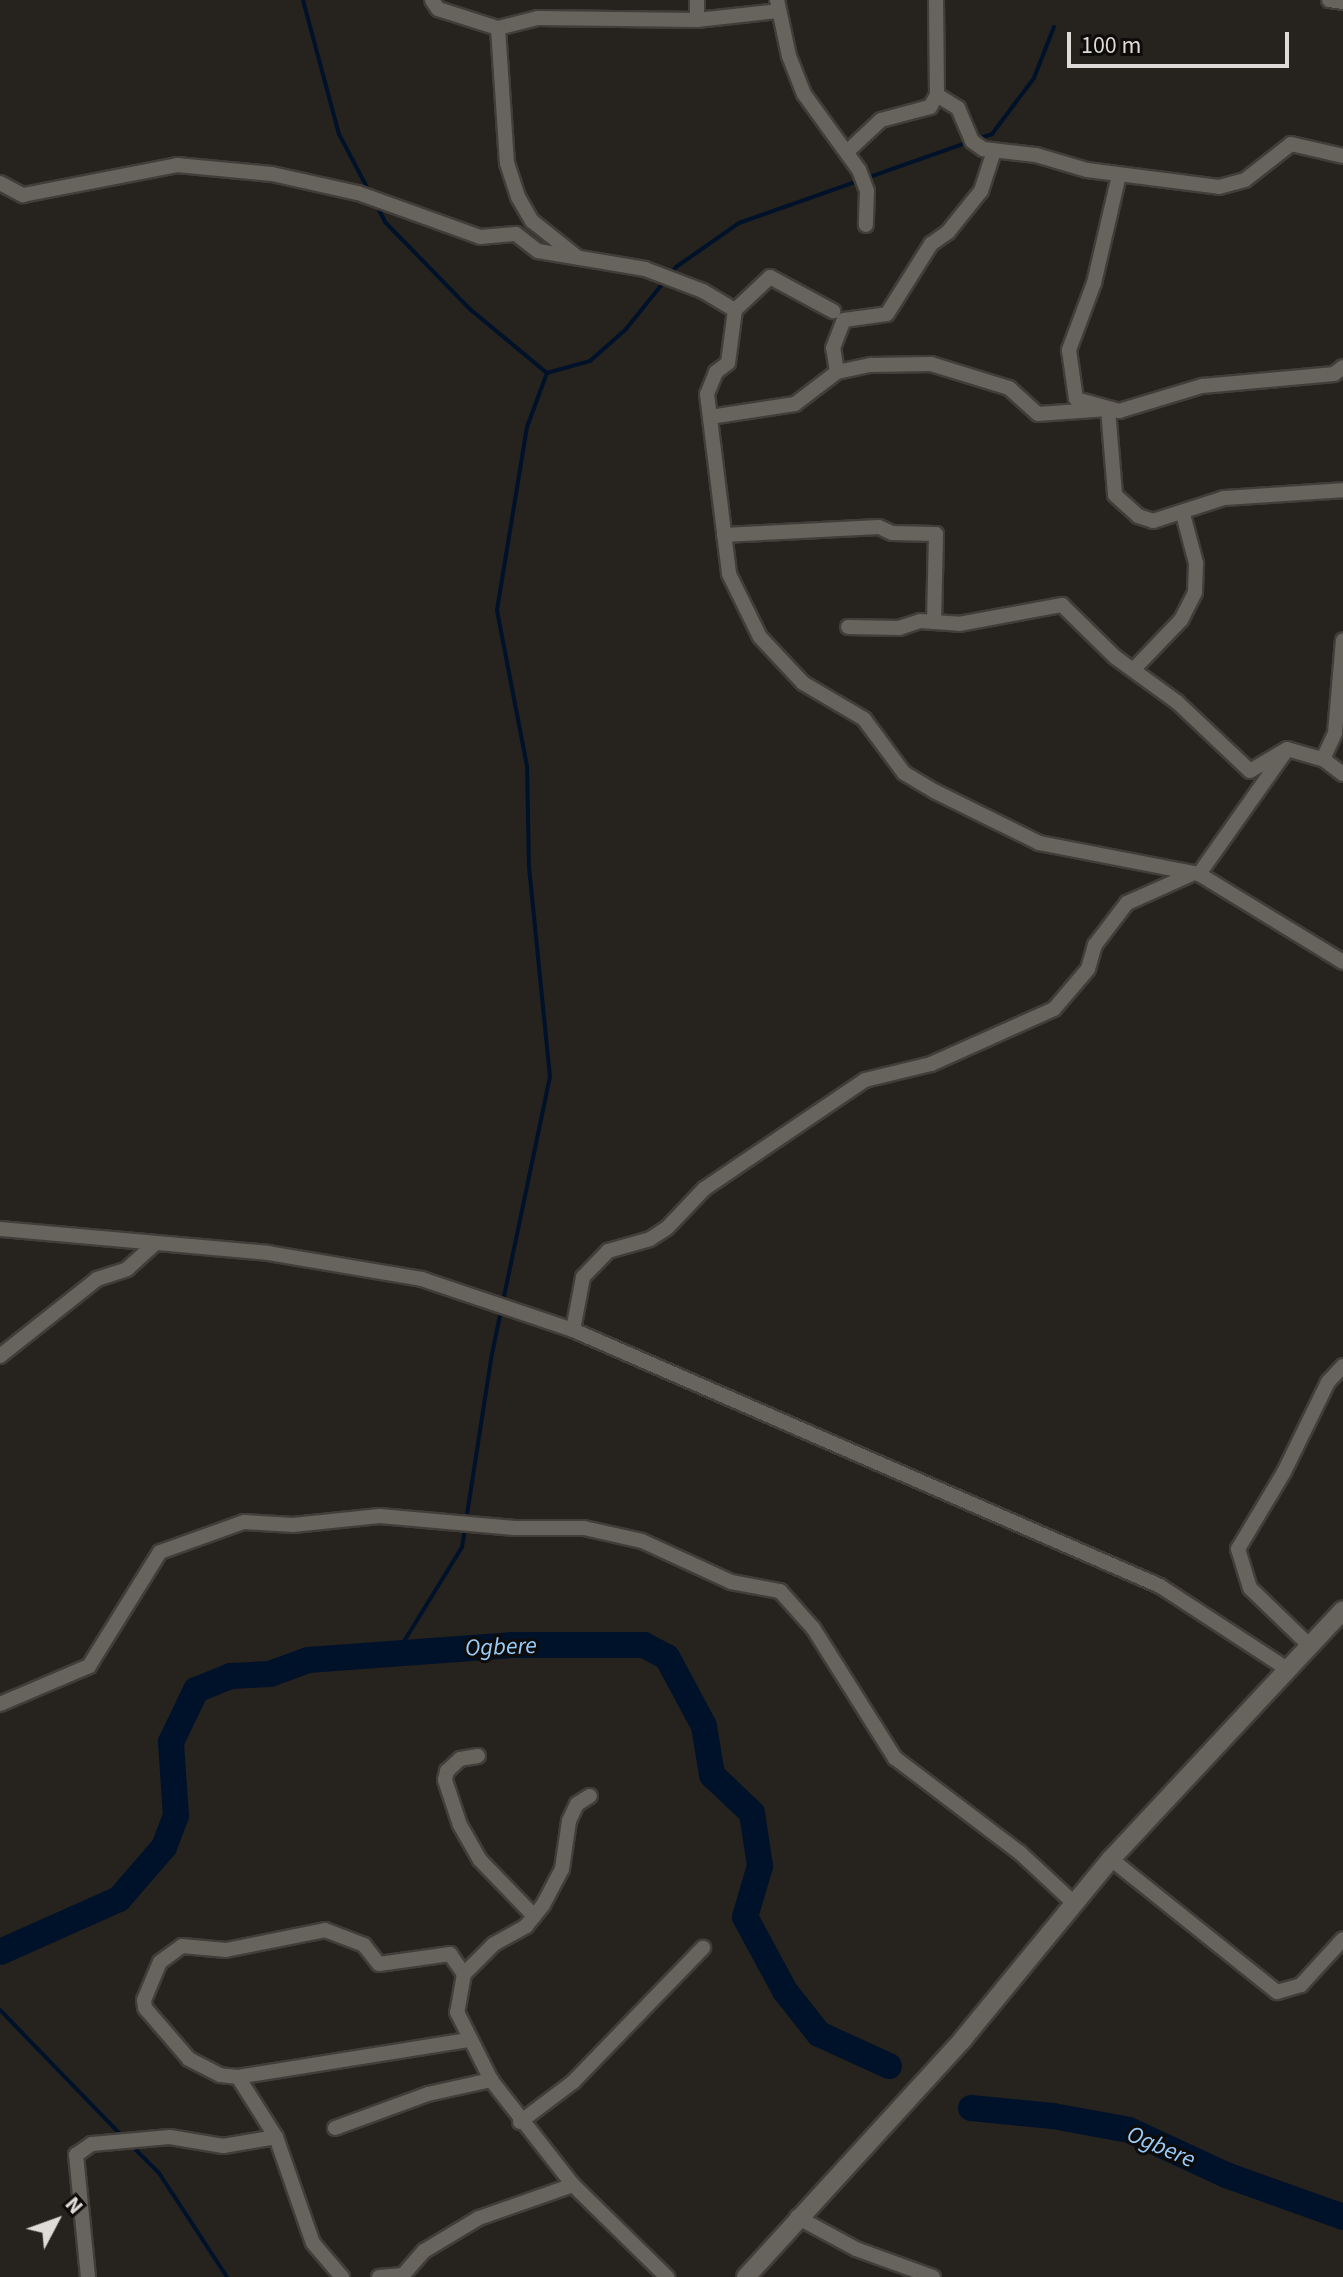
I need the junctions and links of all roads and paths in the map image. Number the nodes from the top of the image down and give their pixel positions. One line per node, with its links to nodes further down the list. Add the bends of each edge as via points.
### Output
1 (432, 0): 8 (street, via 438,9)
2 (697, 0): 7 (street)
3 (936, 0): 9 (street)
4 (1329, 0): 5 (street)
5 (1343, 2)
6 (778, 6): 7 (street); 10 (street, via 804,94)
7 (697, 20): 8 (street, via 538,18)
8 (498, 28): 16 (street, via 507,163 518,197 532,221)
9 (937, 95): 10 (street, via 924,111 872,126); 11 (street, via 958,108 972,141)
10 (849, 150): 15 (street, via 867,191)
11 (994, 151): 13 (street); 20 (street, via 981,191 948,232 931,244 887,314 844,320 833,348)
12 (1343, 156): 13 (street, via 1291,144 1245,180 1219,187)
13 (1119, 175): 21 (street, via 1094,283 1069,350 1076,399)
14 (0, 183): 16 (street, via 23,195 177,165 272,174 358,193 480,237 516,234 538,251)
15 (866, 225)
16 (581, 259): 17 (street, via 645,269 703,291)
17 (735, 310): 18 (street, via 770,277); 22 (street, via 728,363 708,385)
18 (833, 311)
19 (1343, 367): 21 (street, via 1334,374 1202,386 1152,404)
20 (837, 372): 21 (street, via 871,365 931,364 1009,388 1038,414); 22 (street, via 785,408)
21 (1108, 409): 24 (street, via 1115,495 1138,516 1153,521)
22 (710, 417): 25 (street)
23 (1343, 490): 24 (street, via 1224,498)
24 (1183, 514): 29 (street, via 1196,563 1195,592 1181,620)
25 (724, 535): 26 (street, via 879,527 892,533 936,534); 33 (street, via 729,574 760,637 803,683 864,719 904,773 1039,843)
26 (934, 622): 27 (street); 29 (street, via 959,624 1062,605)
27 (848, 627)
28 (1343, 640): 31 (street, via 1335,733)
29 (1133, 670): 30 (street, via 1177,702 1250,771)
30 (1287, 749): 31 (street); 33 (street)
31 (1323, 759): 32 (street)
32 (1343, 774)
33 (1199, 874): 34 (street); 37 (street, via 1169,881 1127,903 1095,945 1088,969 1054,1009 931,1064 865,1080 704,1189 667,1228 650,1239 608,1251 583,1277)
34 (1343, 962)
35 (0, 1229): 36 (street)
36 (154, 1245): 37 (street, via 268,1253 422,1279); 38 (street, via 127,1269 97,1279)
37 (573, 1330): 42 (street, via 1160,1586)
38 (0, 1356)
39 (1343, 1366): 41 (street, via 1328,1382 1238,1549 1250,1588)
40 (1343, 1610): 41 (main road)
41 (1310, 1646): 42 (main road)
42 (1289, 1670): 46 (main road)
43 (0, 1704): 47 (street, via 89,1666 160,1552 244,1522 293,1525 380,1516 514,1528 584,1528 642,1541 731,1582 780,1591 813,1628 895,1758 1019,1852)
44 (478, 1756): 48 (street, via 452,1764 445,1780 480,1860)
45 (590, 1796): 48 (street, via 577,1804 569,1821 562,1869)
46 (1111, 1859): 47 (main road); 49 (street, via 1277,1992 1301,1985)
47 (1075, 1904): 59 (main road, via 963,2039)
48 (534, 1916): 51 (street)
49 (1341, 1944)
50 (703, 1948): 55 (street, via 573,2082)
51 (464, 1974): 52 (street, via 457,2012); 53 (street, via 450,1954 379,1964 364,1945 325,1930 226,1950 182,1946 160,1962 145,2008 189,2059 220,2075)
52 (468, 2040): 53 (street); 54 (street)
53 (238, 2077): 57 (street)
54 (491, 2080): 55 (street); 56 (street, via 428,2094)
55 (520, 2122): 58 (street)
56 (335, 2128)
57 (276, 2137): 61 (street, via 223,2146 155,2138 92,2144 76,2155); 62 (street, via 313,2243)
58 (573, 2185): 63 (street, via 479,2218 424,2251 403,2275); 64 (street)
59 (797, 2217): 60 (street); 65 (main road)
60 (900, 2271): 66 (street)
61 (88, 2277)
62 (342, 2277)
63 (379, 2277)
64 (667, 2277)
65 (746, 2277)
66 (933, 2277)

